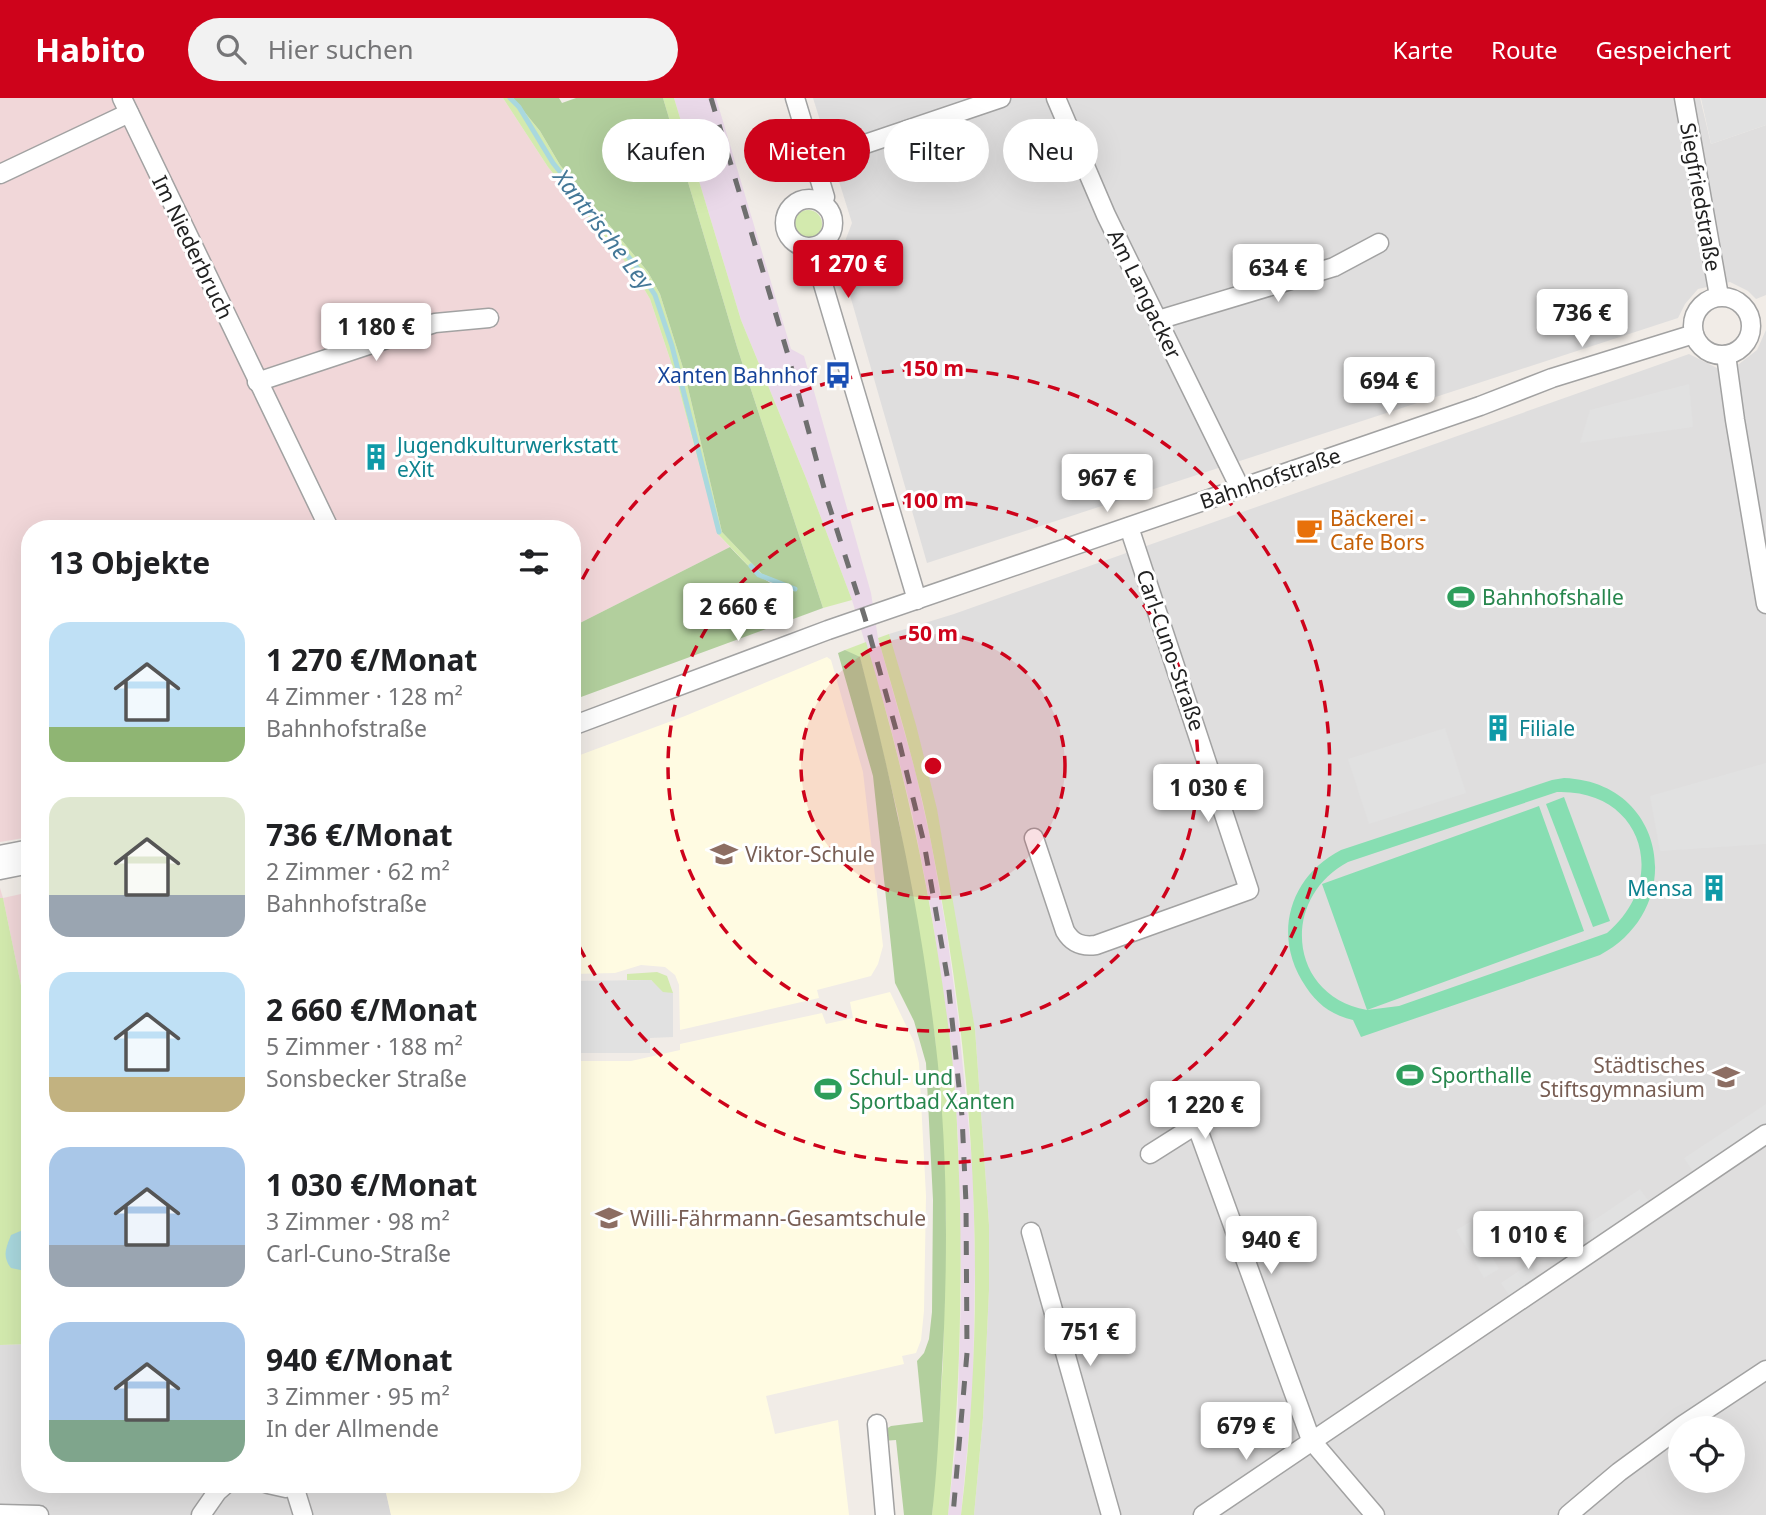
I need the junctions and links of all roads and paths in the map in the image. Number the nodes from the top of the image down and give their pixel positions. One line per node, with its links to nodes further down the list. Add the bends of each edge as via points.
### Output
1 (795, 98): 6 (street)
2 (1001, 98): 7 (street)
3 (1056, 98): 16 (street, Am Langacker)
4 (1684, 98): 13 (street, Siegfriedstraße)
5 (125, 105): 8 (street, Im Niederbruch); 19 (street, Im Niederbruch)
6 (802, 119)
7 (870, 142)
8 (0, 174)
9 (821, 182): 10 (street)
10 (823, 204): 12 (street, via 830,211 833,229 821,244); 12 (street, via 800,201 792,205 785,220 795,243)
11 (1379, 243): 16 (street, via 1334,267)
12 (812, 247): 23 (street)
13 (1719, 296): 14 (street, via 1732,298); 17 (street, via 1697,309)
14 (1758, 314): 18 (street, via 1747,342)
15 (489, 318): 19 (street, via 435,323)
16 (1158, 320): 20 (street, Am Langacker)
17 (1693, 334): 18 (street, via 1706,351); 20 (street, Bahnhofstraße)
18 (1726, 355): 24 (street)
19 (257, 382): 21 (street, Im Niederbruch)
20 (1240, 488): 22 (street, Bahnhofstraße)
21 (325, 520)
22 (1129, 527): 23 (street, Bahnhofstraße); 26 (street, Carl-Cuno-Straße, via 1249,890 1096,945 1083,945 1065,931)
23 (917, 600): 25 (street, Bahnhofstraße)
24 (1766, 604)
25 (581, 723)
26 (1034, 838)
27 (21, 851): 28 (street)
28 (0, 855)
29 (21, 866): 30 (street)
30 (0, 870)
31 (1240, 1097): 32 (street)
32 (1196, 1124): 34 (street); 38 (street)
33 (1766, 1134): 38 (street)
34 (1150, 1154)
35 (1031, 1231): 47 (street)
36 (1766, 1370): 41 (street, via 1619,1472)
37 (877, 1424): 46 (street)
38 (1311, 1440): 48 (street); 49 (street)
39 (216, 1493): 44 (street)
40 (298, 1493): 45 (street)
41 (1576, 1513)
42 (0, 1514): 43 (street)
43 (39, 1515)
44 (201, 1515)
45 (303, 1515)
46 (885, 1515)
47 (1111, 1515)
48 (1203, 1515)
49 (1375, 1515)

